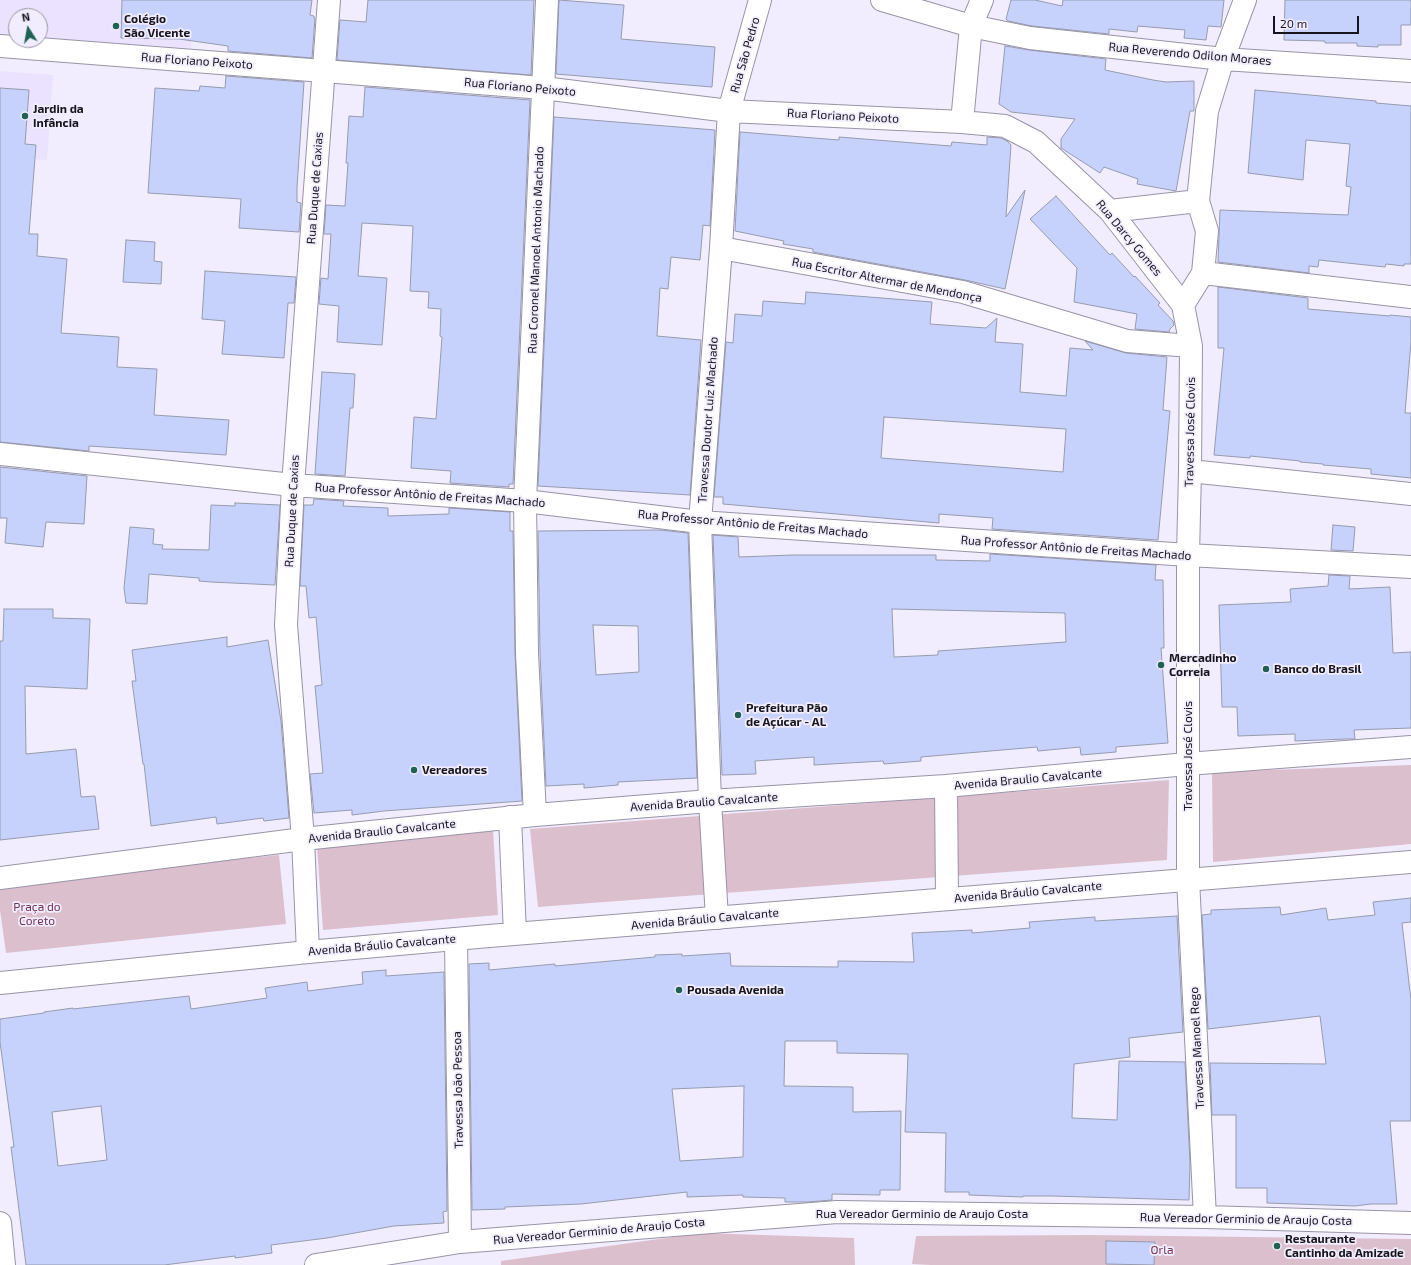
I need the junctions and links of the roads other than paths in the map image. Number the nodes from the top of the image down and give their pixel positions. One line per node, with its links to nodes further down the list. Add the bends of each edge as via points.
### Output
1 (329, 0): 10 (street, Rua Duque de Caxias)
2 (547, 0): 12 (street, Rua Coronel Manoel Antonio Machado)
3 (760, 0): 13 (street, Rua São Pedro)
4 (882, 0): 7 (street, Rua Reverendo Odilon Moraes)
5 (982, 0): 7 (street)
6 (1245, 0): 9 (street)
7 (971, 26): 9 (street, Rua Reverendo Odilon Moraes, via 1030,38); 14 (street)
8 (0, 46): 10 (street, Rua Floriano Peixoto)
9 (1223, 59): 11 (street, Rua Reverendo Odilon Moraes); 16 (street, via 1207,111)
10 (324, 71): 12 (street, Rua Floriano Peixoto); 25 (street, Rua Duque de Caxias)
11 (1411, 71)
12 (543, 88): 13 (street, Rua Floriano Peixoto); 27 (street, Rua Coronel Manoel Antonio Machado)
13 (729, 111): 14 (street, Rua Floriano Peixoto); 18 (street, Travessa Doutor Luiz Machado)
14 (962, 122): 15 (street, Rua Floriano Peixoto, via 1005,126)
15 (1036, 142): 17 (street, Rua Darcy Gomes)
16 (1198, 201): 17 (street); 19 (street, via 1207,232)
17 (1110, 211): 21 (street, Rua Darcy Gomes)
18 (721, 248): 22 (street, Rua Escritor Altermar de Mendonça, via 963,292 1127,341); 28 (street, Travessa Doutor Luiz Machado)
19 (1203, 273): 20 (street); 21 (street)
20 (1411, 297)
21 (1183, 305): 22 (street, Travessa José Clovis)
22 (1191, 346): 24 (street, Travessa José Clovis)
23 (0, 454): 25 (street, Rua Professor Antônio de Freitas Machado)
24 (1190, 471): 26 (street); 29 (street, Travessa José Clovis)
25 (293, 485): 27 (street, Rua Professor Antônio de Freitas Machado); 37 (street, Rua Duque de Caxias, via 286,625)
26 (1411, 494)
27 (525, 501): 28 (street, Rua Professor Antônio de Freitas Machado); 35 (street, Rua Coronel Manoel Antonio Machado, via 527,653)
28 (700, 522): 29 (street, Rua Professor Antônio de Freitas Machado); 34 (street, Travessa Doutor Luiz Machado)
29 (1188, 555): 30 (street, Rua Professor Antônio de Freitas Machado); 32 (street, Travessa José Clovis)
30 (1411, 567)
31 (1411, 747): 32 (street, Avenida Braulio Cavalcante)
32 (1187, 764): 33 (street, Avenida Braulio Cavalcante); 40 (street, Travessa José Clovis)
33 (946, 786): 34 (street, Avenida Braulio Cavalcante); 41 (street)
34 (710, 801): 35 (street, Avenida Braulio Cavalcante); 42 (street, Travessa Doutor Luiz Machado)
35 (534, 815): 36 (street, Avenida Braulio Cavalcante)
36 (510, 817): 37 (street, Avenida Braulio Cavalcante); 43 (street)
37 (303, 840): 39 (street, Avenida Braulio Cavalcante); 45 (street, Rua Duque de Caxias)
38 (1411, 862): 40 (street, Avenida Bráulio Cavalcante)
39 (0, 878)
40 (1188, 879): 41 (street, Avenida Bráulio Cavalcante); 47 (street, Travessa Manoel Rego)
41 (946, 898): 42 (street, Avenida Bráulio Cavalcante)
42 (717, 918): 43 (street, Avenida Bráulio Cavalcante)
43 (515, 934): 44 (street, Avenida Bráulio Cavalcante)
44 (456, 939): 45 (street, Avenida Bráulio Cavalcante); 50 (street, Travessa João Pessoa)
45 (308, 952): 46 (street, Avenida Bráulio Cavalcante)
46 (0, 983)
47 (1205, 1217): 49 (street, Rua Vereador Germinio de Araujo Costa); 50 (street, Rua Vereador Germinio de Araujo Costa, via 837,1212)
48 (0, 1223): 51 (street)
49 (1411, 1223)
50 (460, 1242): 52 (street, Rua Vereador Germinio de Araujo Costa)
51 (4, 1265)
52 (316, 1265)

